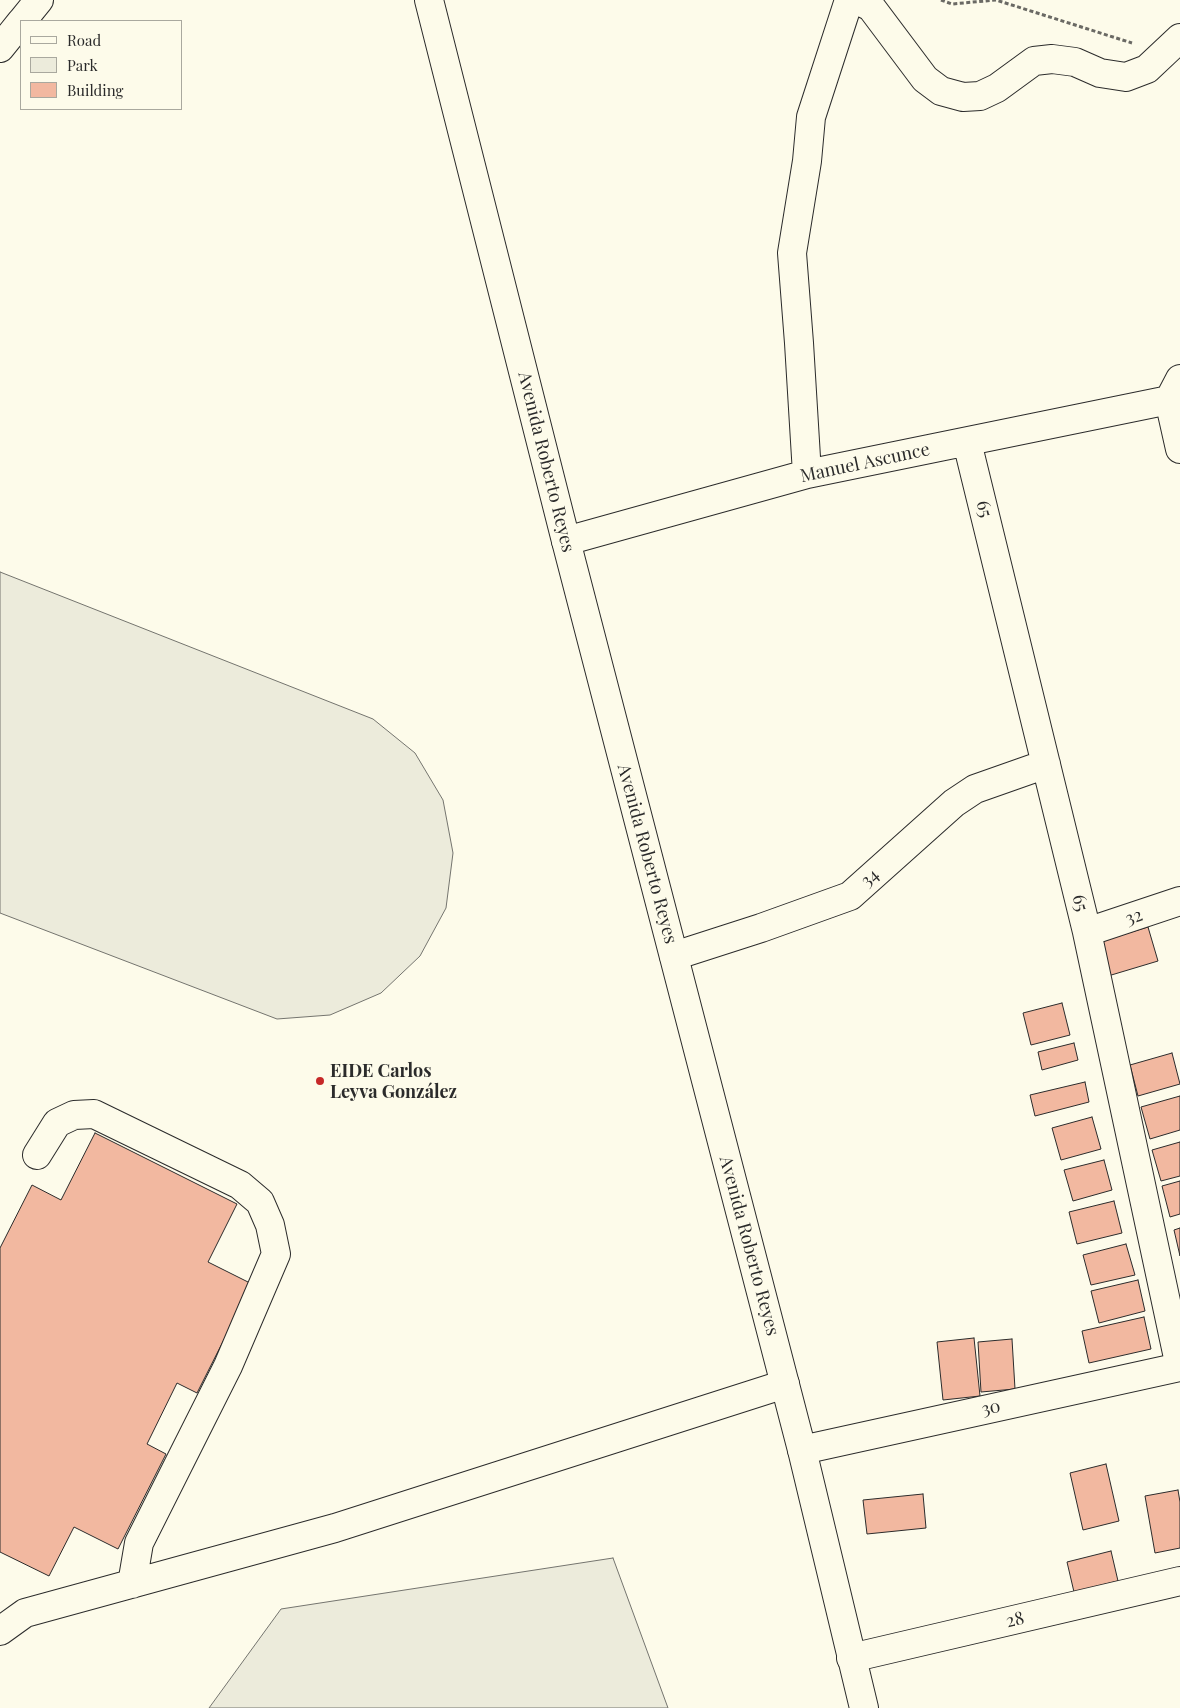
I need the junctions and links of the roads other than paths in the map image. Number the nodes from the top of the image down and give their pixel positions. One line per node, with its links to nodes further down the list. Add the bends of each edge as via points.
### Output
1 (39, 0): 5 (street)
2 (429, 0): 13 (street, Avenida Roberto Reyes)
3 (849, 0): 12 (street, via 811,117 792,253)
4 (857, 0): 7 (street, via 871,7 925,78 941,91 963,97 980,96 997,88 1034,61 1075,62 1100,73 1126,77 1148,69)
5 (24, 20)
6 (20, 24): 8 (street)
7 (1172, 46)
8 (0, 48)
9 (1174, 390): 10 (street, Manuel Ascunce); 11 (street)
10 (967, 442): 12 (street, Manuel Ascunce); 14 (street, 65)
11 (1180, 449)
12 (807, 474): 13 (street, Manuel Ascunce)
13 (566, 541): 17 (street, Avenida Roberto Reyes)
14 (1046, 764): 16 (street, 65); 17 (street, 34, via 975,789 850,896)
15 (1180, 901): 16 (street, 32)
16 (1088, 932): 19 (street, 65)
17 (674, 956): 20 (street, Avenida Roberto Reyes)
18 (37, 1155): 23 (street, via 57,1123 74,1115 94,1114 240,1185 260,1202 270,1225 276,1254 228,1366 139,1543)
19 (1180, 1367): 21 (street, 30)
20 (785, 1384): 21 (street, Avenida Roberto Reyes); 23 (street, via 335,1528)
21 (802, 1450): 25 (street, Avenida Roberto Reyes)
22 (1180, 1581): 25 (street, 28)
23 (132, 1584): 24 (street, via 25,1613)
24 (0, 1631)
25 (851, 1658): 26 (street, Avenida Roberto Reyes)
26 (864, 1708)

